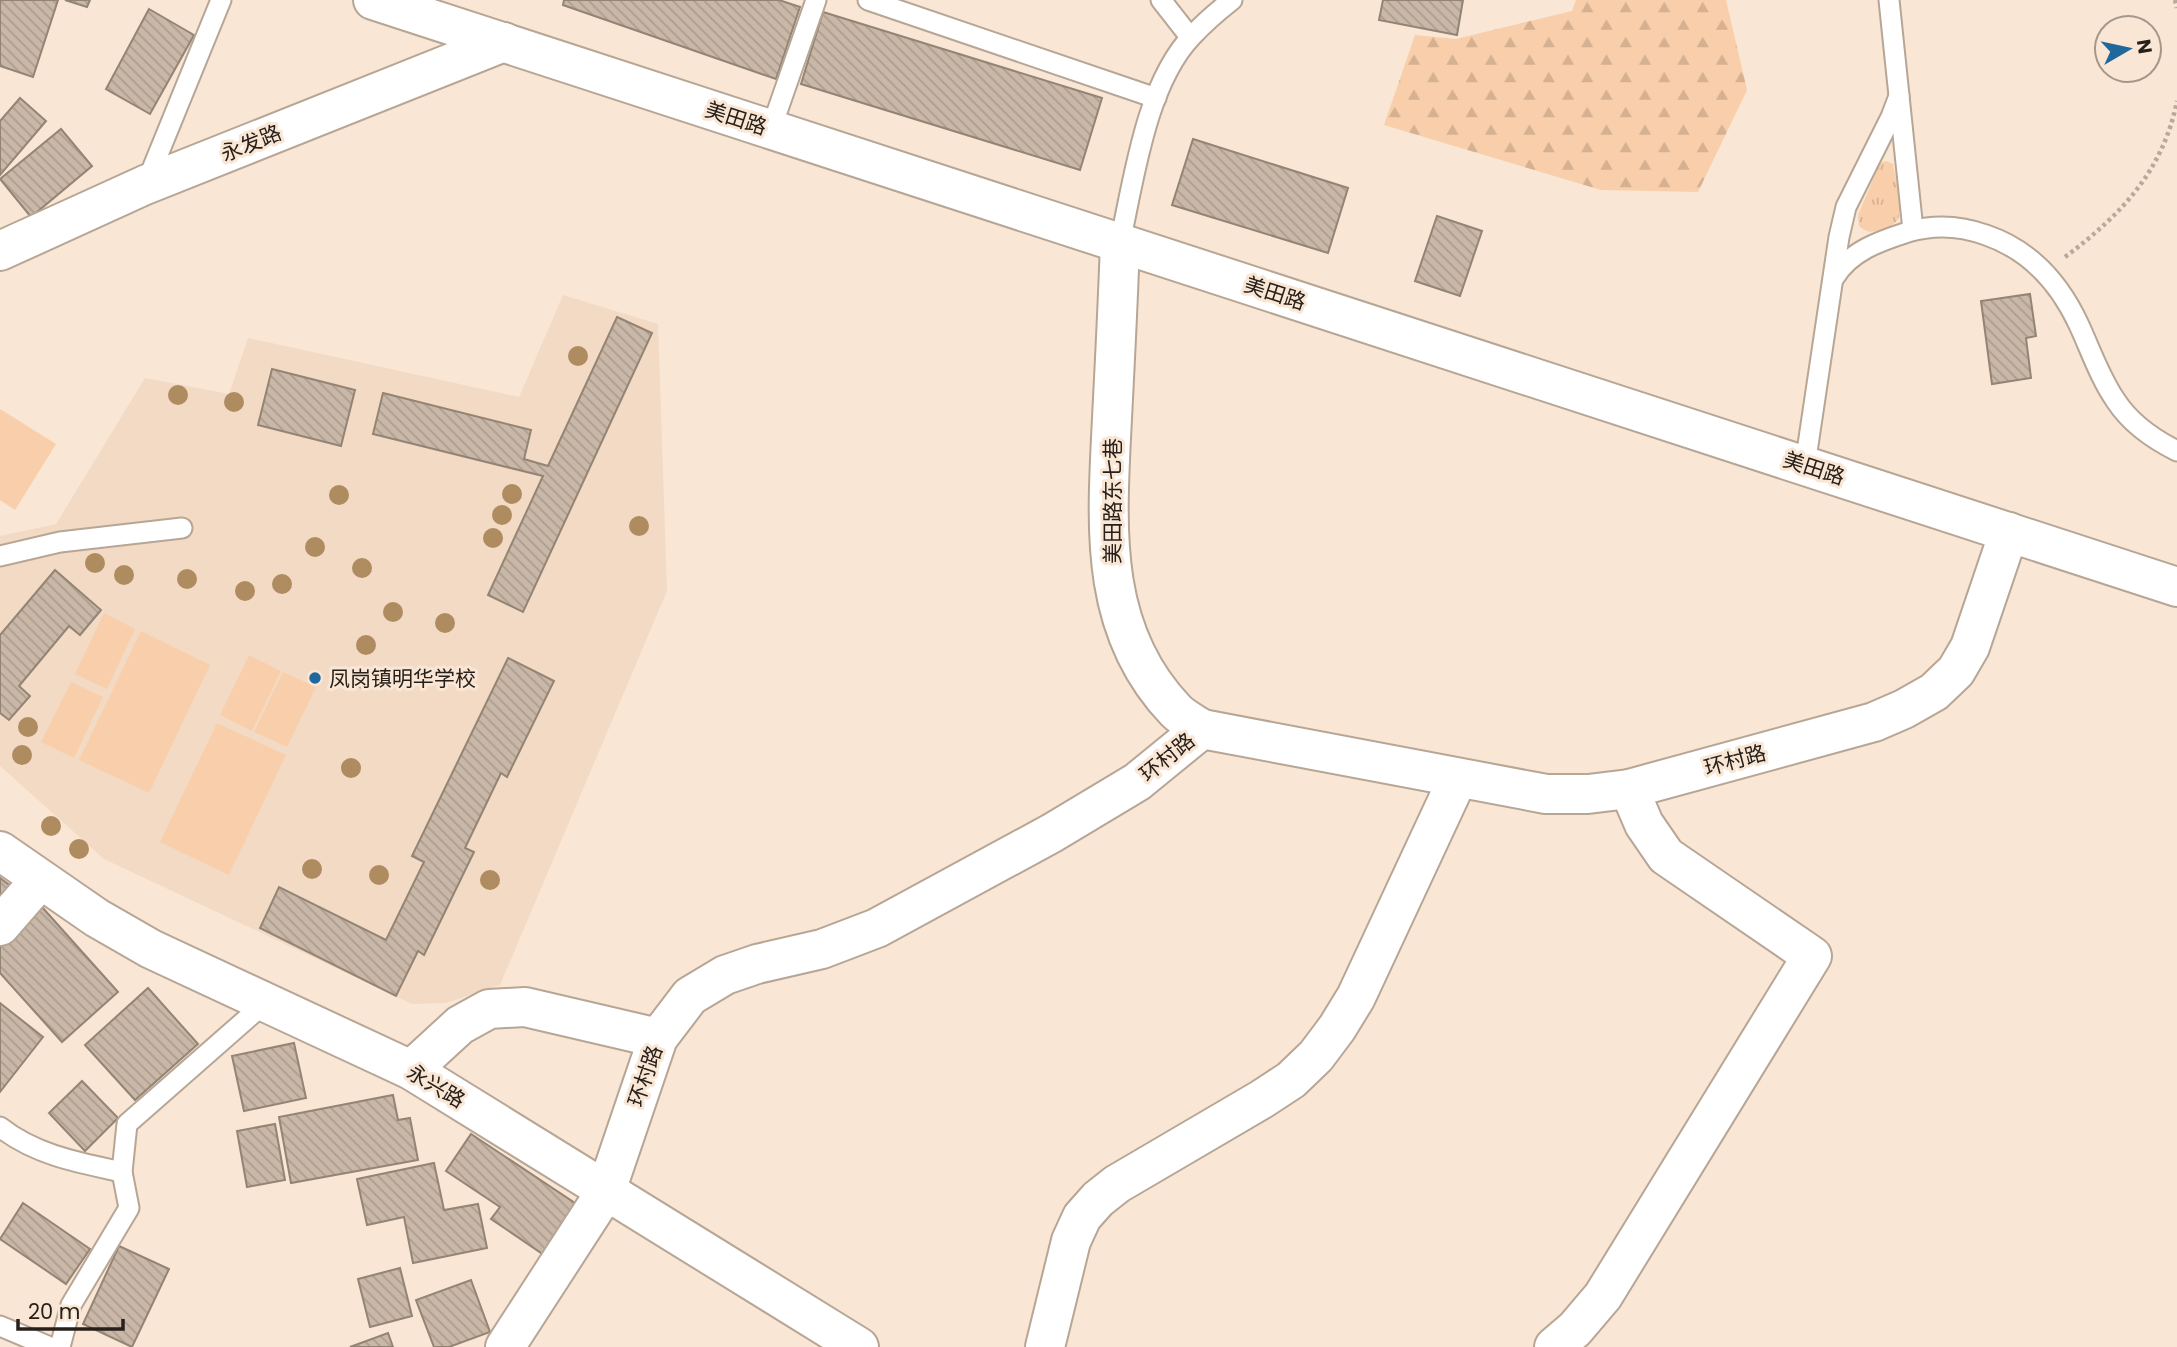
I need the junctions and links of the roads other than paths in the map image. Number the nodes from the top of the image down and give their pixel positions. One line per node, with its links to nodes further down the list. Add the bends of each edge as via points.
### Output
1 (221, 0): 13 (lane)
2 (373, 0): 9 (street, 美田路)
3 (816, 0): 12 (lane)
4 (868, 0): 11 (lane)
5 (1161, 0): 8 (lane)
6 (1232, 0): 8 (lane)
7 (1889, 0): 10 (lane)
8 (1190, 37): 11 (lane)
9 (504, 42): 12 (street, 美田路); 13 (street, 永发路)
10 (1899, 96): 14 (lane); 17 (lane, via 1846,207)
11 (1156, 98): 15 (lane)
12 (771, 129): 15 (street, 美田路)
13 (145, 185): 16 (street, 永发路)
14 (1913, 230): 17 (lane, via 1860,251); 18 (lane, via 1945,226 1978,232 2033,261 2072,311 2116,402 2140,429)
15 (1120, 242): 19 (street, 美田路); 24 (street, 美田路东七巷, via 1110,558 1122,624 1137,659 1177,713)
16 (0, 251)
17 (1834, 278): 19 (lane)
18 (2177, 451)
19 (1805, 465): 21 (street, 美田路)
20 (182, 528): 22 (lane, via 60,542)
21 (2009, 532): 23 (street, 美田路); 26 (street, 环村路, via 1970,647 1956,671 1934,692 1874,722)
22 (0, 556)
23 (2177, 587)
24 (1202, 729): 25 (street, 环村路); 31 (street, 环村路, via 1137,782 1052,834 877,928 822,949 725,975 690,996)
25 (1458, 778): 26 (street, 环村路, via 1546,794); 41 (street, via 1356,997 1337,1028 1290,1080 1098,1199 1082,1217 1071,1241)
26 (1629, 789): 42 (street, via 1644,824 1666,856 1812,956 1603,1296)
27 (0, 851): 28 (street, 永兴路)
28 (40, 880): 29 (street); 30 (street, 永兴路, via 151,949)
29 (0, 926)
30 (266, 1002): 32 (street, 永兴路); 34 (lane, via 127,1124)
31 (658, 1038): 32 (street, via 525,1007 489,1009 460,1025); 35 (street, 环村路)
32 (411, 1070): 35 (street, 永兴路)
33 (0, 1127): 34 (lane, via 60,1158)
34 (122, 1172): 38 (lane, via 129,1208 71,1305)
35 (606, 1191): 39 (street, 环村路); 40 (street, 永兴路)
36 (0, 1326): 37 (lane)
37 (50, 1347)
38 (60, 1347)
39 (505, 1347)
40 (859, 1347)
41 (1045, 1347)
42 (1554, 1347)

